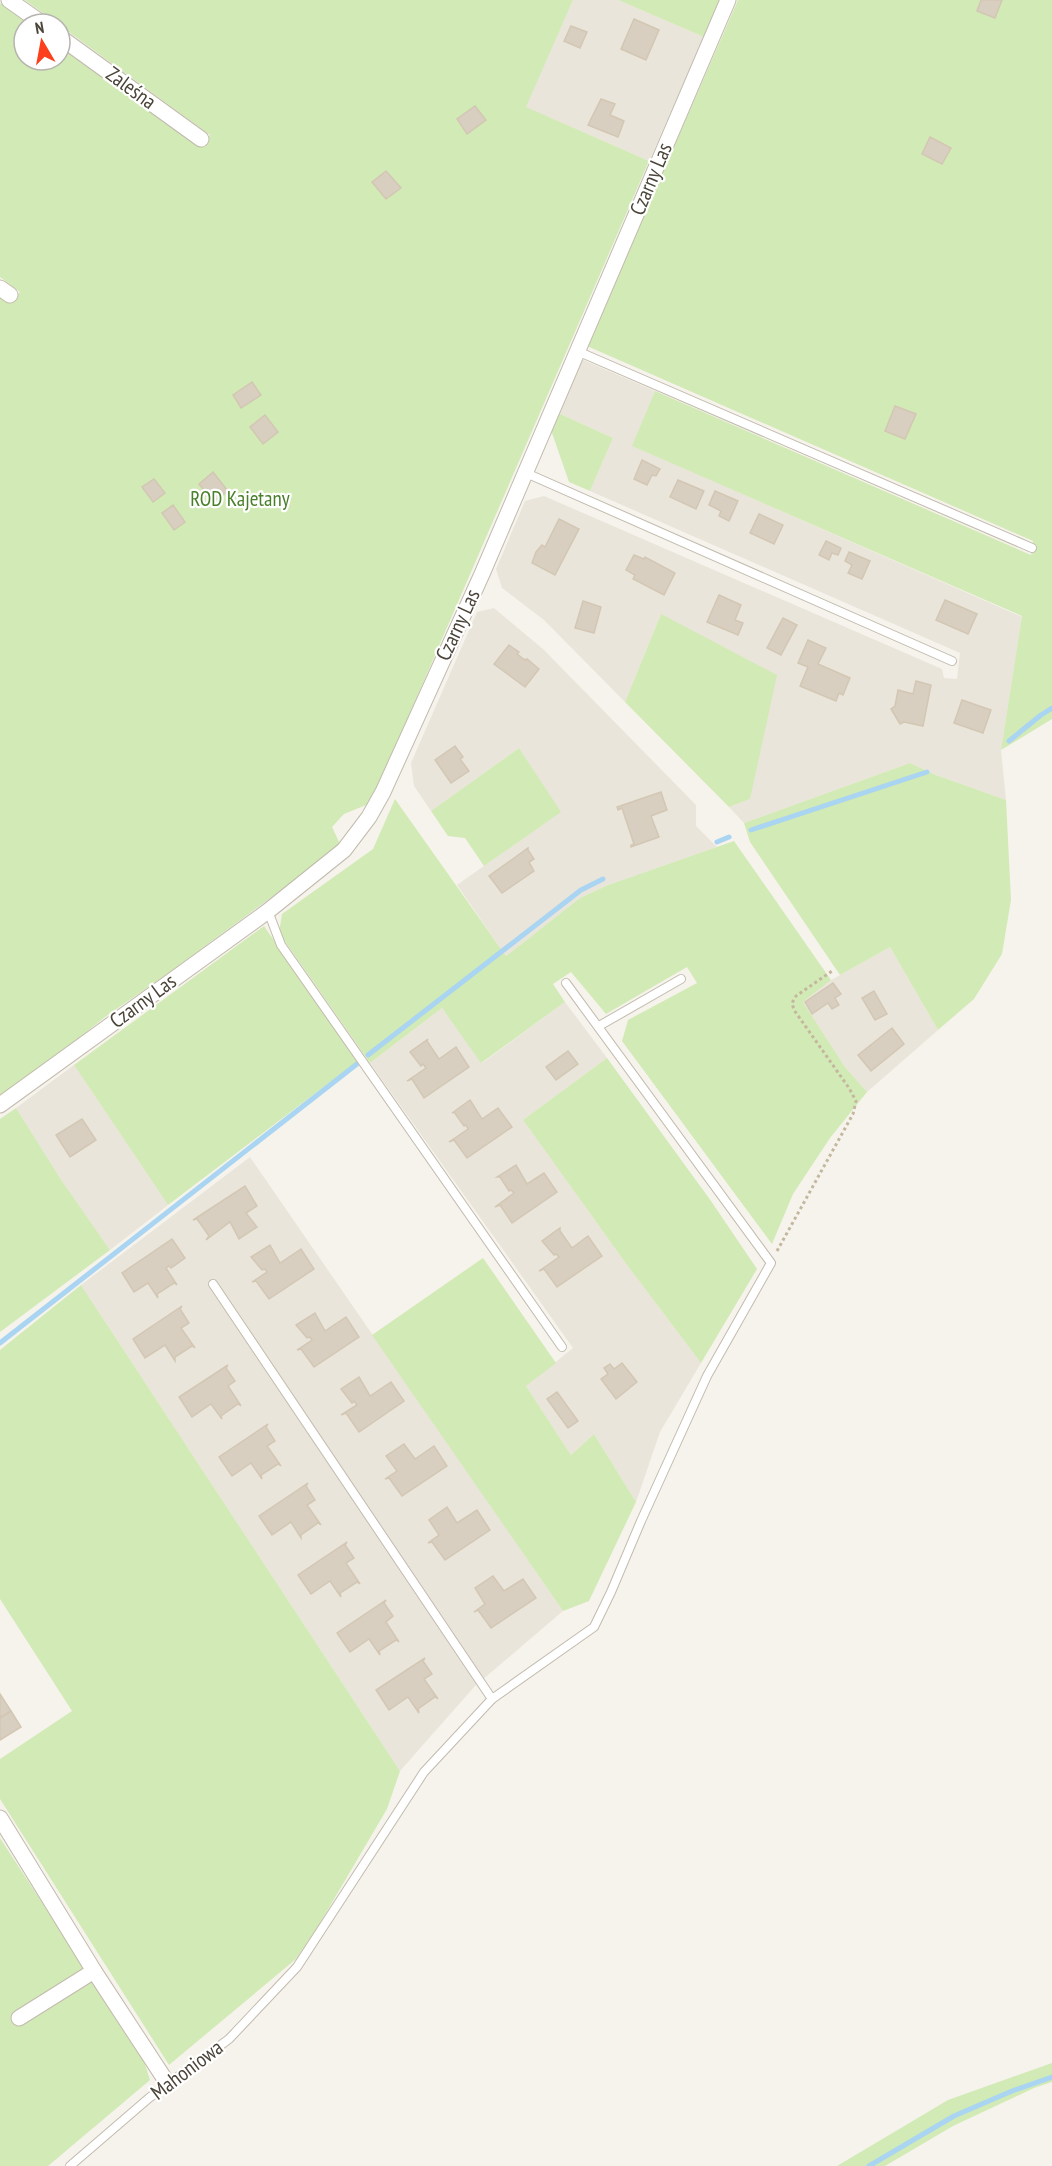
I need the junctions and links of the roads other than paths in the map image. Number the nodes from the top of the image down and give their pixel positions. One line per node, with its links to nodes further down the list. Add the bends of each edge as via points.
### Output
1 (9, 0): 3 (street)
2 (728, 0): 6 (street, Czarny Las)
3 (26, 12)
4 (72, 46): 5 (street, Zaleśna)
5 (201, 139)
6 (577, 351): 7 (street, Czarny Las); 8 (lane)
7 (526, 473): 9 (lane); 10 (street, Czarny Las, via 369,818 344,850)
8 (1032, 548)
9 (952, 661)
10 (268, 911): 14 (street, Czarny Las); 16 (lane, via 281,945)
11 (681, 980): 13 (lane)
12 (566, 983): 13 (lane)
13 (599, 1026): 17 (lane, Mahoniowa, via 771,1263 707,1376 594,1627)
14 (0, 1105)
15 (213, 1284): 17 (lane)
16 (562, 1347)
17 (492, 1699): 21 (lane, Mahoniowa, via 424,1772 297,1967 229,2038)
18 (0, 1818): 19 (street)
19 (94, 1971): 20 (street); 21 (street)
20 (19, 2018)
21 (168, 2084): 22 (lane, Mahoniowa)
22 (70, 2166)

